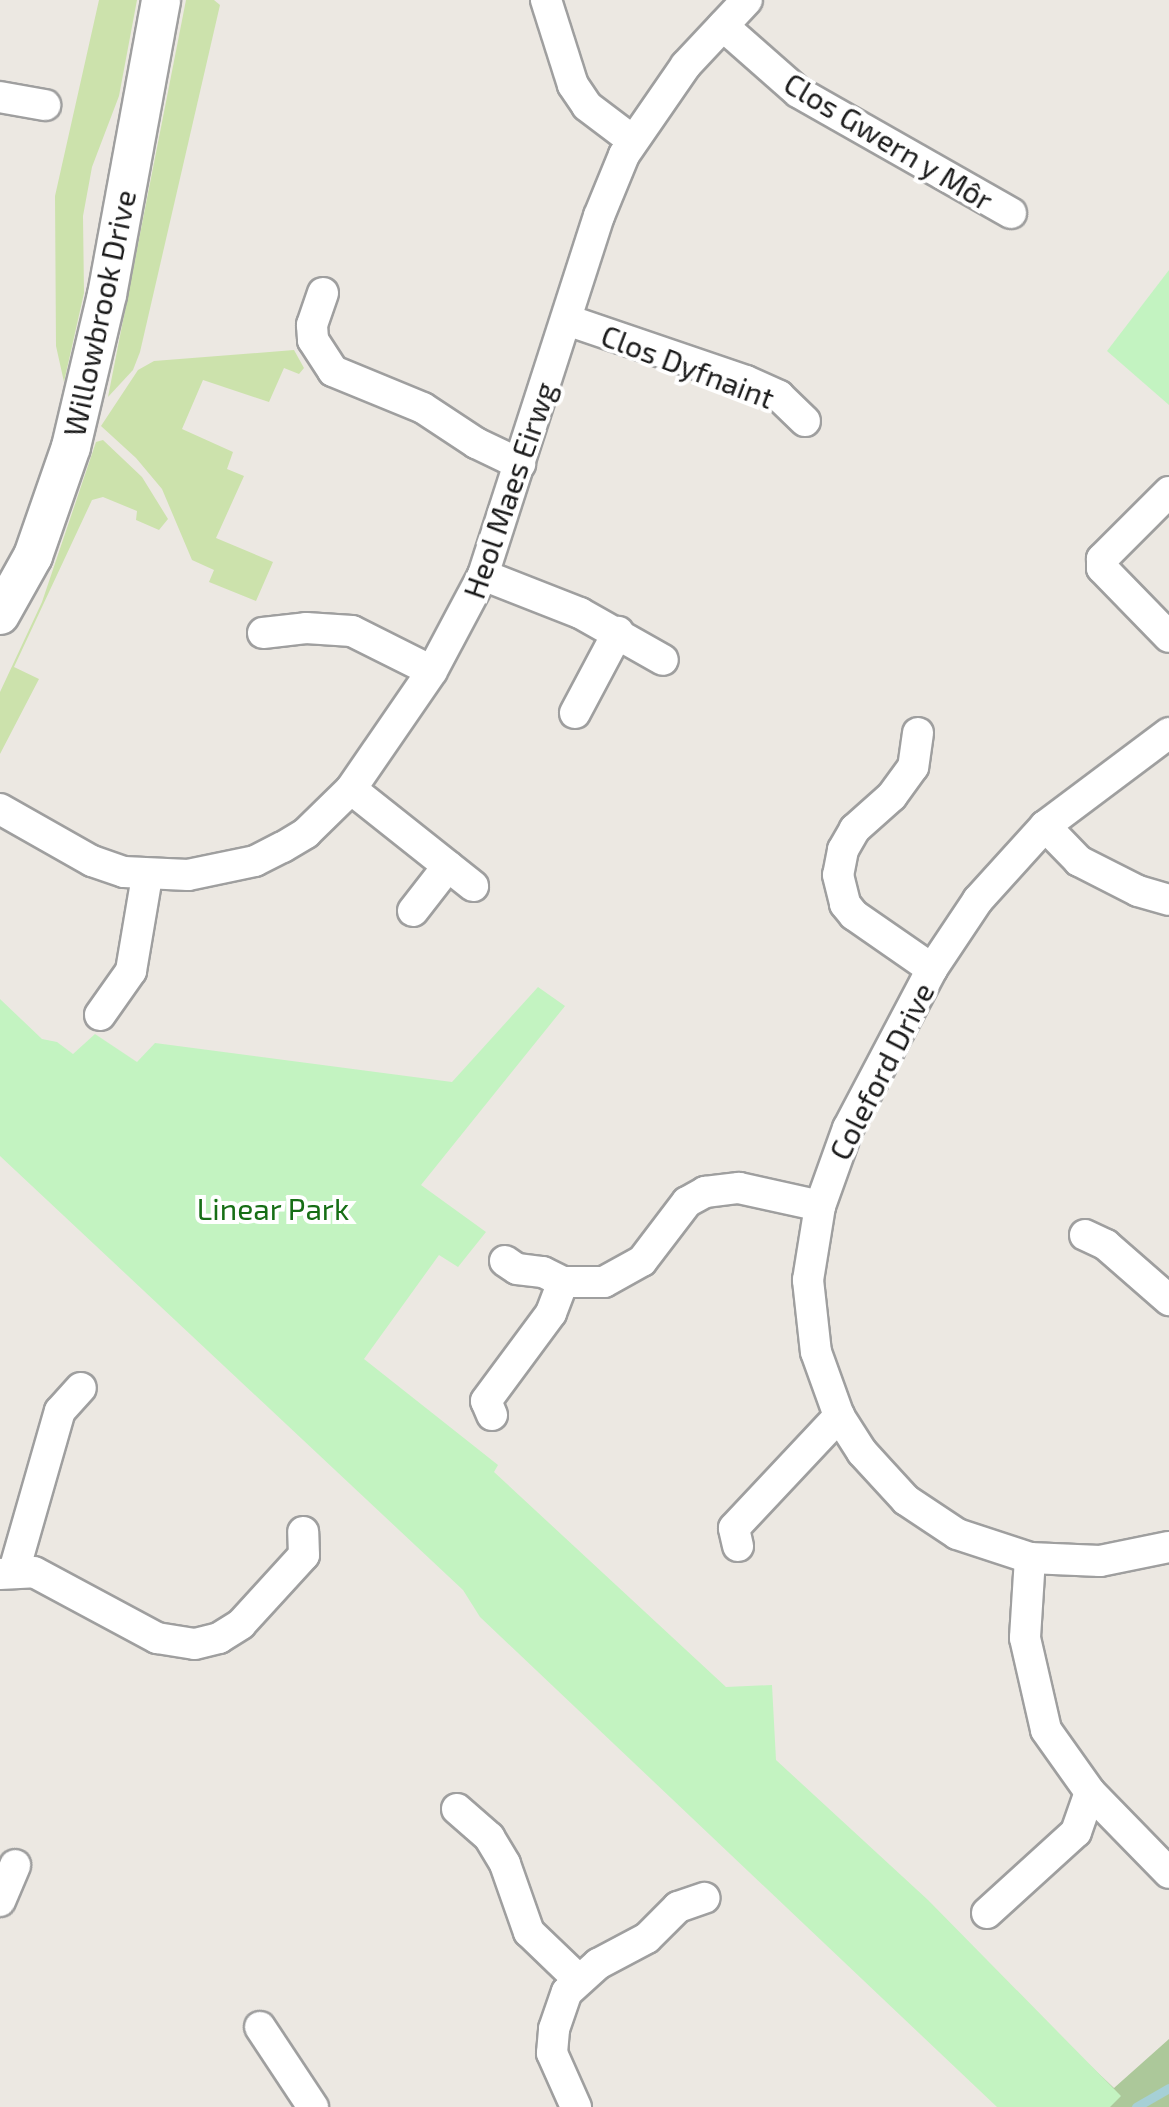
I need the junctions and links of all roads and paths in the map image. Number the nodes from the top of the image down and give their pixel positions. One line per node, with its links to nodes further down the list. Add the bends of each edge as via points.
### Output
1 (162, 0): 15 (street, Willowbrook Drive, via 72,447 33,556)
2 (546, 0): 7 (street, via 573,85 587,106)
3 (747, 0): 4 (street, Heol Maes Eirwg)
4 (723, 26): 7 (street, Heol Maes Eirwg); 8 (street, Clos Gwern y Môr, via 798,92)
5 (0, 97): 6 (street)
6 (46, 105)
7 (632, 140): 10 (street, Heol Maes Eirwg, via 611,180)
8 (1011, 213)
9 (323, 294): 12 (street, via 313,340 333,372 423,408)
10 (566, 320): 11 (street, Clos Dyfnaint, via 746,380 780,396); 12 (street, Heol Maes Eirwg)
11 (805, 421)
12 (520, 464): 14 (street, Heol Maes Eirwg)
13 (1169, 492): 18 (street, via 1102,558 1102,568)
14 (482, 575): 16 (street); 20 (street, Heol Maes Eirwg)
15 (0, 615)
16 (618, 632): 19 (street); 21 (street)
17 (264, 633): 20 (street, via 352,631)
18 (1169, 637)
19 (663, 660)
20 (432, 672): 24 (street, Heol Maes Eirwg)
21 (575, 713)
22 (918, 732): 32 (street, via 913,766 856,829 838,875 854,915)
23 (1169, 733): 26 (street, Coleford Drive)
24 (351, 789): 27 (street); 28 (street, Heol Maes Eirwg, via 306,832 255,861)
25 (0, 809): 28 (street, Heol Maes Eirwg, via 92,861)
26 (1045, 826): 30 (street, via 1078,861); 32 (street, Coleford Drive, via 978,900)
27 (448, 866): 29 (street); 31 (street)
28 (147, 876): 33 (street, via 131,971)
29 (473, 886)
30 (1169, 900)
31 (414, 911)
32 (932, 969): 34 (street, Coleford Drive, via 848,1128)
33 (100, 1015)
34 (820, 1206): 37 (street, via 739,1188 705,1192 688,1202 624,1275); 41 (street, Coleford Drive, via 808,1310)
35 (1085, 1235): 38 (street)
36 (505, 1261): 37 (street)
37 (563, 1282): 40 (street, via 552,1313 486,1401)
38 (1169, 1300)
39 (81, 1388): 46 (street, via 60,1410)
40 (492, 1414)
41 (839, 1416): 43 (street, via 734,1528); 45 (street, Coleford Drive, via 906,1500 957,1534)
42 (304, 1532): 46 (street, via 304,1555 241,1624 195,1644 157,1638 56,1581)
43 (738, 1546)
44 (1169, 1547): 45 (street, Coleford Drive, via 1100,1561)
45 (1030, 1558): 47 (street, via 1025,1638 1046,1730)
46 (7, 1573)
47 (1090, 1792): 50 (street); 53 (street, via 1076,1832)
48 (457, 1808): 54 (street, via 489,1836 529,1932)
49 (15, 1865): 52 (street)
50 (1169, 1872)
51 (704, 1898): 54 (street, via 678,1908 646,1938)
52 (0, 1901)
53 (988, 1913)
54 (578, 1979): 57 (street, via 559,2010 552,2052)
55 (260, 2027): 56 (street)
56 (313, 2107)
57 (576, 2107)

